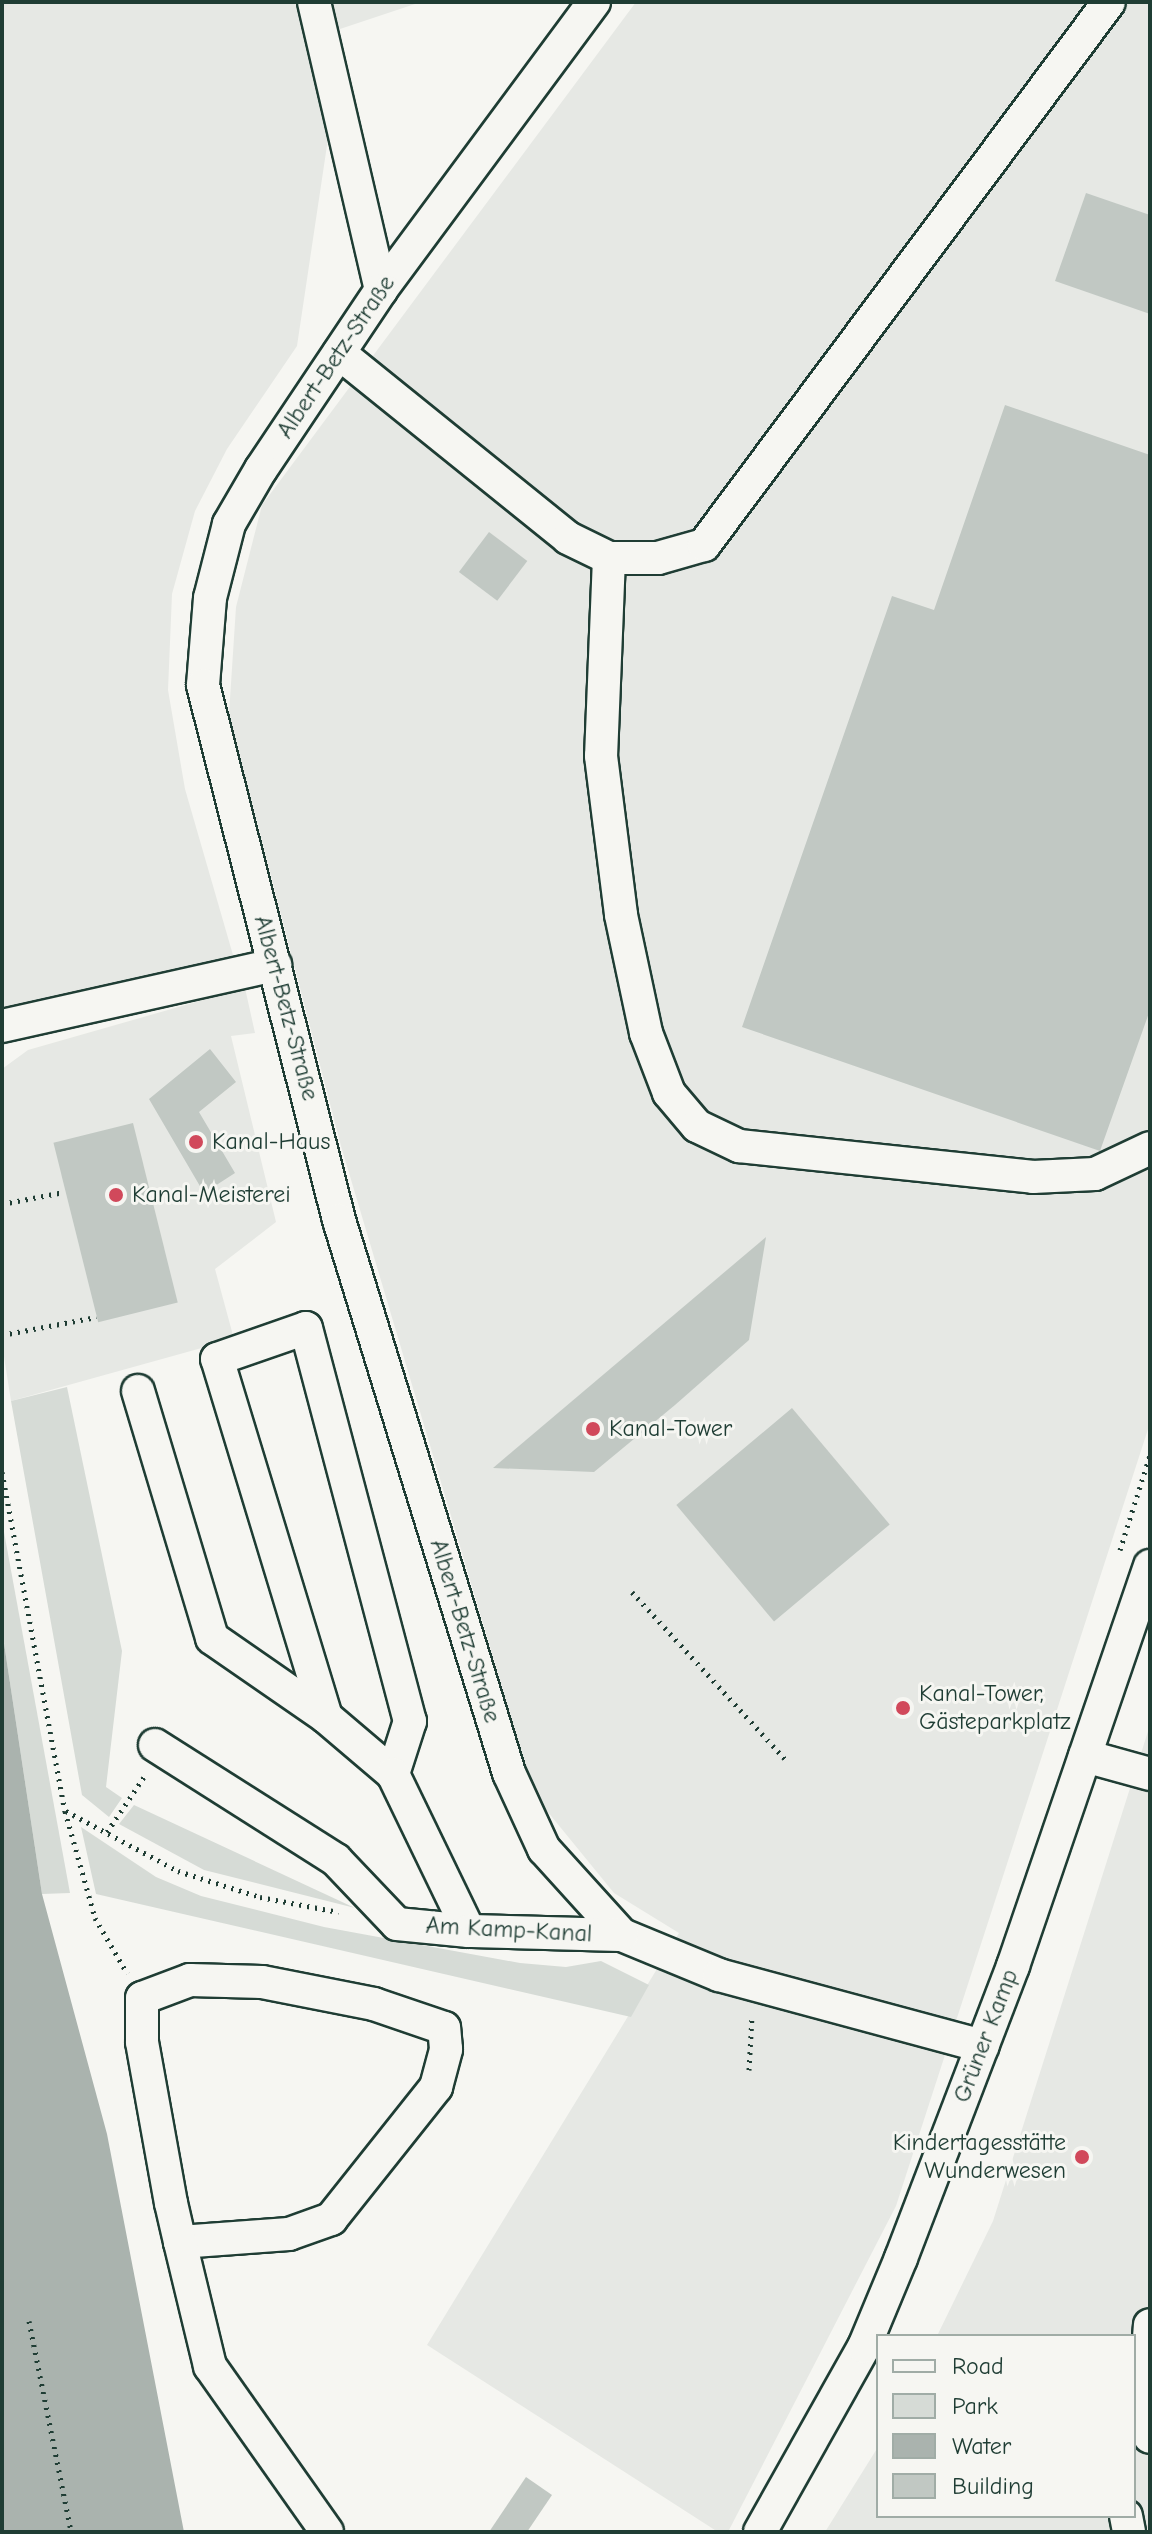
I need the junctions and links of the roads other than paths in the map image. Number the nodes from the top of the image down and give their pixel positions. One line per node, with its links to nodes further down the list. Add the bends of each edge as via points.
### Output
1 (314, 2): 4 (street)
2 (594, 2): 4 (street, Albert-Betz-Straße)
3 (1109, 2): 6 (street, via 704,545 658,558)
4 (381, 290): 5 (street, Albert-Betz-Straße)
5 (339, 353): 6 (street, via 568,538); 7 (street, Albert-Betz-Straße, via 229,524 210,598 203,685)
6 (609, 558): 9 (street, via 601,756 621,915 646,1033 669,1093 697,1126 739,1146 1033,1177 1095,1174)
7 (275, 965): 8 (street); 18 (street, Albert-Betz-Straße, via 339,1220 509,1773 544,1849)
8 (2, 1026)
9 (1150, 1148)
10 (138, 1391): 12 (street, via 212,1638)
11 (1150, 1566): 14 (street, Grüner Kamp)
12 (326, 1717): 15 (street); 15 (street, via 217,1359 306,1328 410,1721)
13 (158, 1746): 17 (street, Am Kamp-Kanal, via 336,1860 397,1924)
14 (1085, 1756): 16 (street); 19 (street, Grüner Kamp)
15 (393, 1774): 17 (street)
16 (1150, 1774)
17 (469, 1931): 18 (street, Am Kamp-Kanal)
18 (622, 1935): 19 (street, Albert-Betz-Straße, via 719,1975)
19 (983, 2046): 24 (street, Grüner Kamp, via 864,2347)
20 (180, 2242): 20 (street, via 142,2042 142,1998 190,1980 262,1982 374,2004 444,2028 446,2049 436,2087 331,2219 289,2234); 23 (street, via 210,2366)
21 (1150, 2325): 22 (street, via 1144,2404)
22 (1150, 2437)
23 (327, 2532)
24 (760, 2532)

